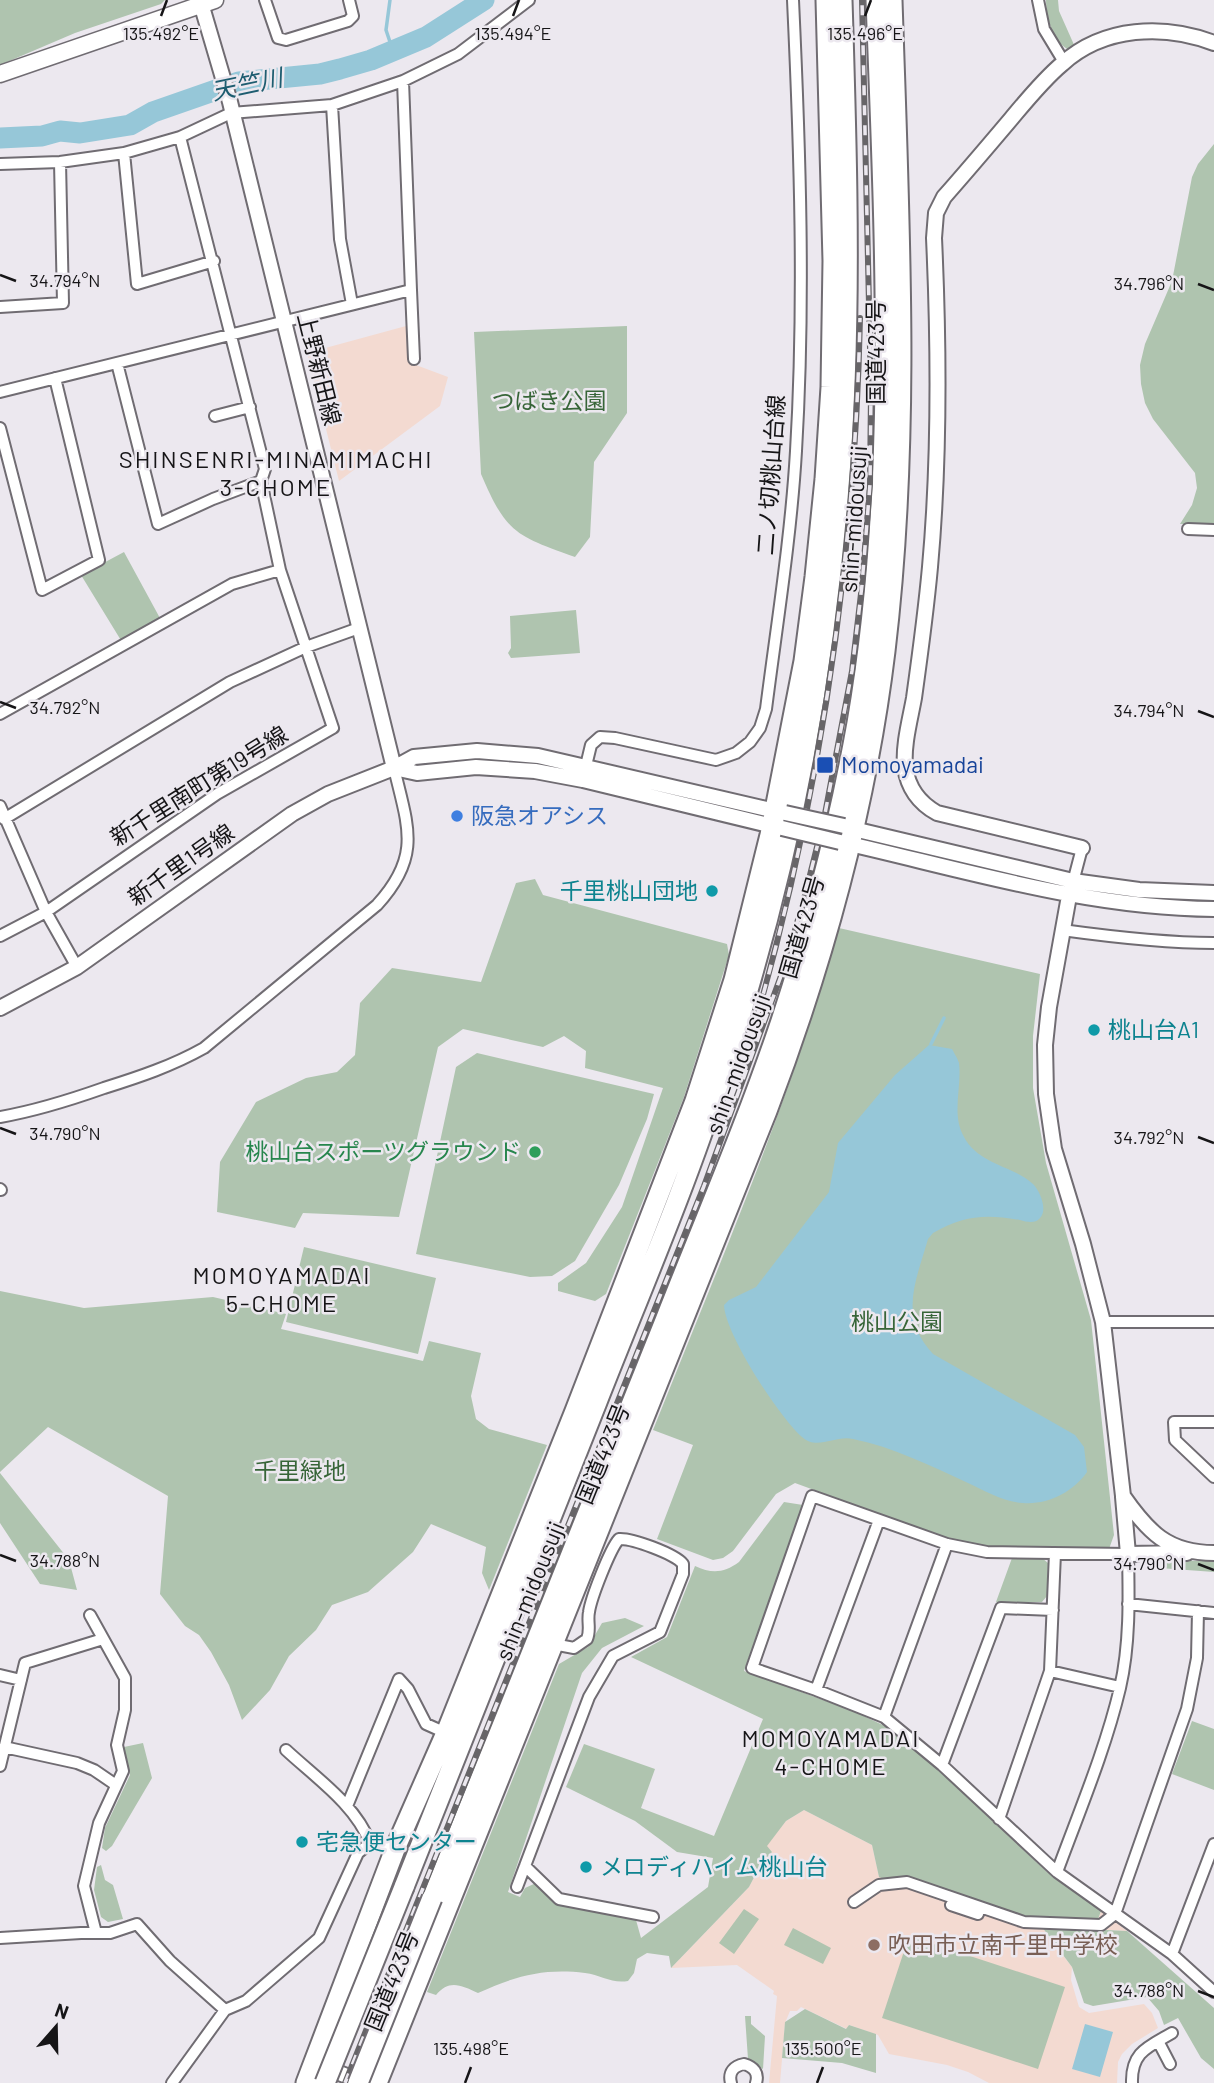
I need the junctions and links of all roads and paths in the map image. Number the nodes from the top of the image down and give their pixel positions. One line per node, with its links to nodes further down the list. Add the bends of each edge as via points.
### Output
1 (265, 0): 2 (street, via 278,38 286,40 348,21 353,16)
2 (349, 0)
3 (529, 0): 14 (street, via 458,54)
4 (793, 0): 46 (street, 二ノ切桃山台線, via 800,332 797,425 788,542 766,709 760,728 736,753 716,760 600,737 591,745)
5 (826, 0): 25 (highway, 国道423号)
6 (842, 0): 20 (highway, shin-midousuji)
7 (876, 0): 19 (highway, shin-midousuji)
8 (892, 0): 23 (highway, 国道423号)
9 (1038, 0): 12 (street, via 1044,29)
10 (206, 1): 13 (main road); 16 (street, 上野新田線)
11 (1214, 43): 12 (street, via 1179,32 1143,31 1101,41)
12 (1064, 62): 51 (street, via 944,197 936,213 934,517 905,764 912,790 937,813)
13 (0, 74)
14 (403, 81): 15 (street); 26 (street)
15 (332, 105): 16 (street); 27 (street, via 340,239)
16 (230, 108): 17 (street); 29 (street, 上野新田線)
17 (180, 137): 18 (street); 24 (street, 新千里南町第19号線)
18 (124, 153): 21 (street); 24 (street, via 137,284)
19 (882, 156): 23 (highway); 77 (highway, shin-midousuji, via 883,485 870,631 845,787 808,936 771,1048)
20 (847, 160): 25 (highway); 71 (highway, shin-midousuji, via 845,388 831,579 808,733 782,861 719,1083 663,1237)
21 (60, 162): 22 (street); 28 (street, via 63,303)
22 (0, 164)
23 (900, 258): 50 (highway, 国道423号, via 902,394 887,634 874,722)
24 (214, 261): 30 (street, 新千里南町第19号線)
25 (833, 261): 49 (highway, 国道423号, via 831,387 815,577)
26 (411, 290): 27 (street); 31 (street)
27 (352, 304): 29 (street)
28 (0, 307)
29 (285, 321): 30 (street); 42 (street, 上野新田線)
30 (231, 335): 32 (street); 35 (street, 新千里南町第19号線)
31 (414, 359)
32 (117, 363): 33 (street); 38 (street, via 158,524)
33 (55, 378): 34 (street); 37 (street, via 99,560 42,590)
34 (0, 392)
35 (250, 408): 36 (street); 38 (street, 新千里南町第19号線, via 265,469)
36 (215, 416)
37 (0, 428)
38 (261, 481): 41 (street, 新千里南町第19号線)
39 (1188, 529): 40 (street)
40 (1214, 530)
41 (280, 570): 43 (street, 新千里南町第19号線); 44 (street, via 232,584)
42 (359, 628): 43 (street); 45 (street, 上野新田線)
43 (306, 647): 48 (street, via 230,682); 56 (street, 新千里南町第19号線, via 333,728 217,794)
44 (0, 713)
45 (394, 768): 46 (street, 新千里1号線, via 417,773 488,768); 60 (street, 新千里1号線, via 292,814); 62 (street, via 408,850 398,880 377,905 204,1048 120,1083)
46 (584, 773): 49 (street, 新千里1号線)
47 (0, 806): 48 (street)
48 (4, 819): 56 (street)
49 (779, 820): 50 (street, 新千里1号線, bridge); 65 (highway, 国道423号, via 706,1071)
50 (846, 835): 52 (street); 54 (street); 67 (highway, 国道423号, via 821,951 789,1051)
51 (1082, 848): 52 (street)
52 (1073, 881): 53 (street); 54 (street)
53 (1214, 893)
54 (1069, 896): 55 (street, via 1138,906); 57 (street)
55 (1214, 909)
56 (46, 912): 58 (street, 新千里南町第19号線); 60 (street)
57 (1062, 930): 59 (street); 63 (street, via 1045,1045 1046,1094 1054,1149)
58 (0, 936)
59 (1214, 943)
60 (77, 967): 61 (street, 新千里1号線)
61 (0, 1008)
62 (0, 1116)
63 (1103, 1321): 64 (street); 69 (street)
64 (1214, 1322)
65 (575, 1411): 71 (highway); 91 (highway, 国道423号)
66 (1214, 1422): 68 (street, via 1174,1422 1175,1440)
67 (638, 1434): 77 (highway); 84 (highway, 国道423号)
68 (1214, 1477)
69 (1123, 1496): 74 (street, via 1140,1520 1164,1541); 76 (street)
70 (879, 1520): 72 (street); 89 (street); 89 (street, via 812,1496 752,1668)
71 (540, 1544): 118 (highway, shin-midousuji, bridge, via 404,1887)
72 (947, 1544): 73 (street, via 987,1552); 90 (street)
73 (1055, 1553): 76 (street); 79 (street)
74 (1192, 1553): 75 (street); 76 (street)
75 (1214, 1553)
76 (1128, 1554): 78 (street)
77 (571, 1556): 120 (highway, shin-midousuji, bridge)
78 (1128, 1604): 80 (street); 88 (street)
79 (1053, 1610): 85 (street); 94 (street, via 1001,1608)
80 (1198, 1611): 81 (street); 107 (street, via 1197,1658 1187,1709)
81 (1214, 1613)
82 (90, 1615): 83 (street)
83 (103, 1639): 87 (street, via 24,1663); 96 (street, via 125,1678 125,1710 117,1745 123,1771)
84 (553, 1643): 102 (street, via 574,1648 587,1639 591,1603 619,1539 663,1552 683,1564 660,1632 613,1656 589,1696); 122 (highway, 国道423号)
85 (1050, 1671): 88 (street); 98 (street)
86 (0, 1675): 87 (street)
87 (21, 1679): 92 (street)
88 (1120, 1687): 103 (street)
89 (816, 1689): 90 (street)
90 (884, 1717): 94 (street)
91 (446, 1733): 97 (street, via 426,1724 399,1679); 101 (highway, 国道423号)
92 (5, 1747): 95 (street); 96 (street, via 77,1763)
93 (286, 1750): 97 (street)
94 (942, 1765): 98 (street)
95 (0, 1766)
96 (116, 1785): 110 (street, via 99,1823 84,1886)
97 (346, 1807): 99 (street, via 364,1827)
98 (999, 1819): 103 (street)
99 (370, 1843): 101 (street); 114 (street, via 358,1853 319,1938 246,2001)
100 (1214, 1844): 112 (street)
101 (396, 1849): 118 (highway, 国道423号)
102 (525, 1866): 104 (street); 108 (street, via 559,1899)
103 (1058, 1872): 107 (street)
104 (517, 1887)
105 (854, 1902): 109 (street, via 879,1885 907,1882)
106 (950, 1905): 109 (street, via 993,1919)
107 (1115, 1914): 109 (street, via 1101,1925); 112 (street)
108 (653, 1917)
109 (1024, 1922)
110 (96, 1933): 111 (street); 114 (street, via 110,1934 137,1924)
111 (0, 1938)
112 (1172, 1954): 113 (street)
113 (1214, 1992)
114 (225, 2010): 119 (street)
115 (1172, 2034): 116 (street)
116 (1158, 2041): 117 (street); 125 (street, via 1142,2050 1132,2068)
117 (1170, 2064)
118 (313, 2078): 121 (street)
119 (172, 2083)
120 (358, 2083)
121 (365, 2083)
122 (377, 2083)
123 (731, 2083): 124 (street, via 732,2070 744,2064 754,2069)
124 (756, 2083)
125 (1132, 2083)

